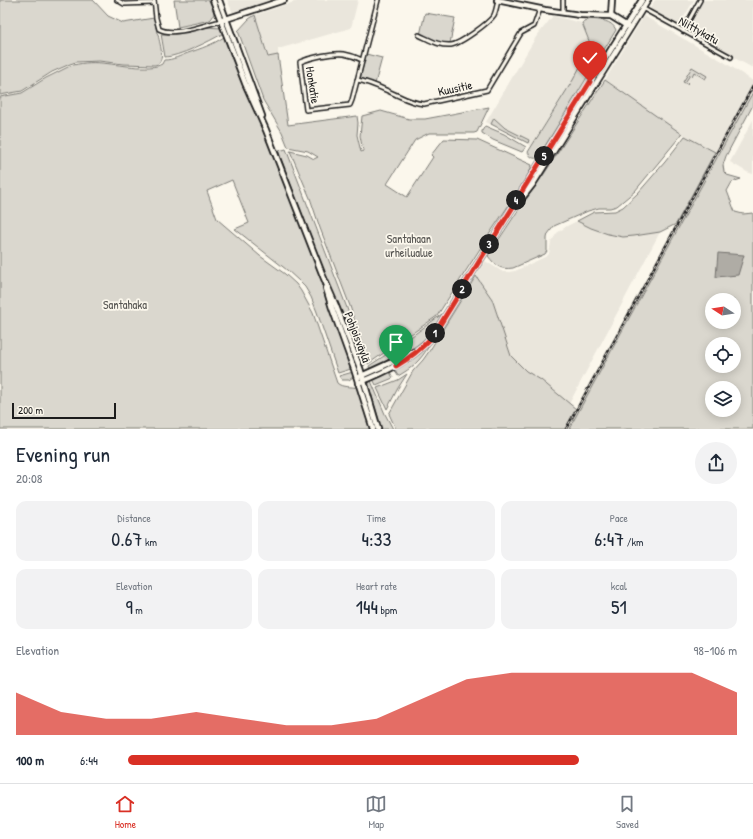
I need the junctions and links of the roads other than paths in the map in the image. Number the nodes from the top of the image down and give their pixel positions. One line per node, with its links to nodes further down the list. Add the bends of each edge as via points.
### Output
1 (116, 0): 12 (street, via 124,4)
2 (213, 0): 19 (main road, Pohjoisväylä)
3 (219, 0): 19 (main road, Pohjoisväylä)
4 (284, 0): 19 (main road)
5 (378, 0): 25 (street, Honkatie)
6 (497, 0): 13 (main road); 23 (street, via 496,9 490,20 458,43 439,44)
7 (563, 0): 17 (street)
8 (612, 0): 18 (main road)
9 (642, 0): 14 (main road)
10 (648, 0): 16 (main road)
11 (700, 0): 22 (street)
12 (154, 1): 19 (street, via 159,29 163,32 180,31)
13 (521, 2): 15 (main road)
14 (638, 6): 16 (street, Niittykatu); 20 (main road)
15 (540, 9): 17 (main road); 26 (street, Kuusitie, via 534,26 521,34 487,90 420,104)
16 (643, 9): 21 (main road); 22 (street, Niittykatu)
17 (563, 12): 18 (main road)
18 (610, 16): 20 (main road)
19 (223, 20): 29 (main road, Pohjoisväylä, via 245,83 323,276 332,308)
20 (626, 25): 21 (main road); 27 (main road)
21 (631, 28): 27 (main road, via 533,184)
22 (683, 31): 24 (street, Niittykatu)
23 (419, 35)
24 (731, 57)
25 (362, 60): 26 (street, Honkatie); 26 (street, Honkatie, via 340,54 300,62 306,110 350,104)
26 (357, 80)
27 (513, 207): 28 (main road, via 436,331)
28 (418, 350): 29 (main road); 30 (main road, via 396,366)
29 (359, 379): 30 (main road, Pohjoisväylä); 31 (main road, Pohjoisväylä)
30 (364, 381): 32 (main road, Pohjoisväylä)
31 (373, 429)
32 (378, 429)

